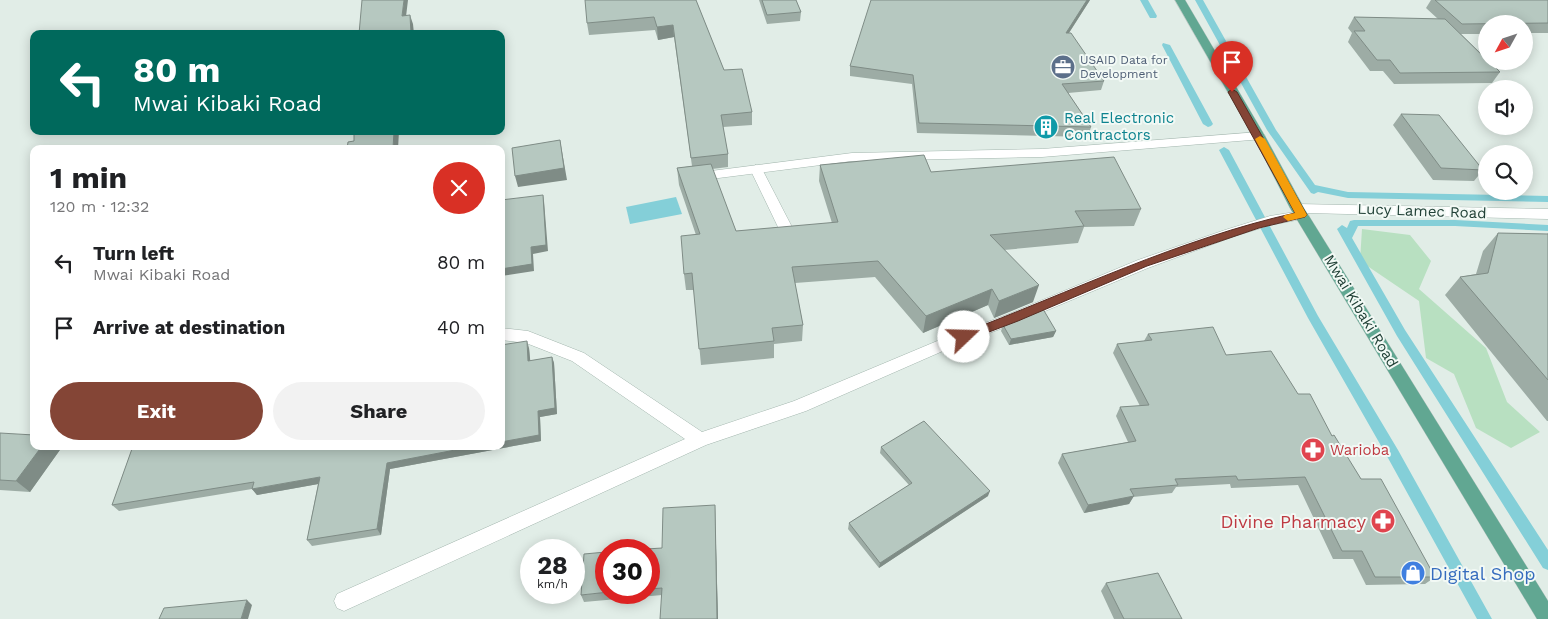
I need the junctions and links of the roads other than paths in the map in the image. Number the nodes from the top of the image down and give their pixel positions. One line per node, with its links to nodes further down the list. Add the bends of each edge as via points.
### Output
1 (1180, 0): 2 (main road, Mwai Kibaki Road)
2 (1259, 136): 3 (street, via 1052,152 852,157); 5 (main road, Mwai Kibaki Road)
3 (756, 169): 4 (street); 7 (street)
4 (692, 177)
5 (1299, 211): 6 (street, Lucy Lamec Road); 9 (street, Lucy Lamec Road, via 1143,264 800,406); 11 (main road, Mwai Kibaki Road)
6 (1548, 214)
7 (786, 227)
8 (505, 334): 9 (street, via 528,337 578,357)
9 (700, 440): 10 (street, Lucy Lamec Road)
10 (344, 600)
11 (1548, 619)

